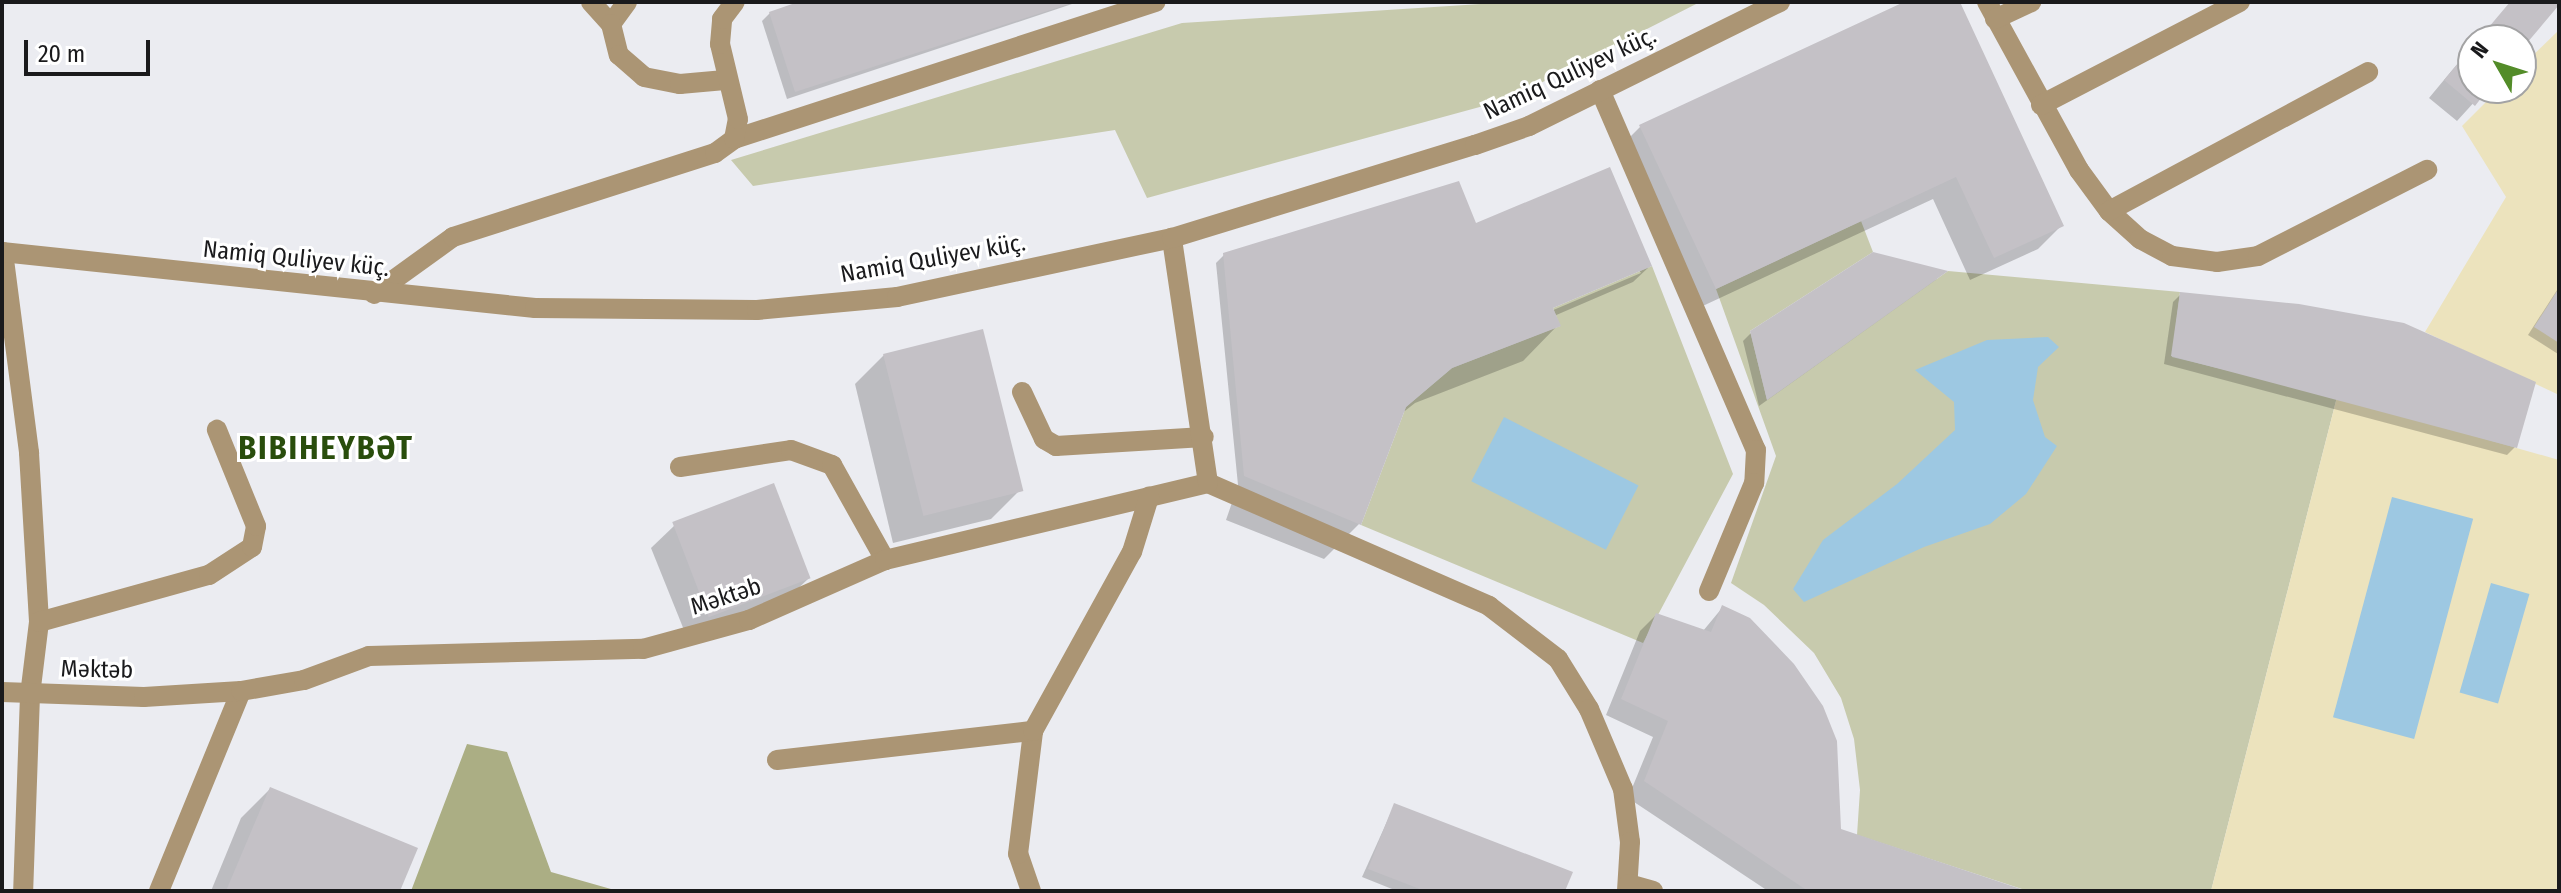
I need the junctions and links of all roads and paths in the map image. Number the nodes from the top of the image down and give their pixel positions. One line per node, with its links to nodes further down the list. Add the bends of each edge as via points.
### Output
1 (591, 2): 9 (street)
2 (627, 2): 9 (street)
3 (735, 2): 11 (street, via 722,19)
4 (1155, 2): 14 (street)
5 (1780, 2): 12 (street, Namiq Quliyev küç.)
6 (2031, 2): 8 (street)
7 (2240, 2): 13 (street)
8 (1991, 10): 13 (street)
9 (611, 24): 11 (street, via 619,55 644,77 680,84)
10 (2368, 72): 16 (street)
11 (725, 80): 14 (street, via 738,119)
12 (1600, 90): 17 (street, Namiq Quliyev küç., via 1475,145); 27 (street, via 1756,450 1754,483)
13 (2041, 105): 16 (street)
14 (734, 139): 19 (street, via 715,153 453,237)
15 (2427, 170): 16 (street, via 2258,256 2217,262 2172,256 2140,239)
16 (2109, 211)
17 (1172, 238): 19 (street, Namiq Quliyev küç., via 897,297 757,310 577,310); 22 (street)
18 (2, 252): 19 (street, Namiq Quliyev küç.); 28 (street, via 29,453)
19 (374, 294)
20 (1022, 392): 22 (street, via 1044,439 1056,446)
21 (217, 430): 28 (street, via 256,526 252,547 209,575)
22 (1204, 437): 24 (street)
23 (680, 467): 26 (street, via 791,450 832,465)
24 (1208, 483): 25 (street, Məktəb); 34 (street, via 1489,606 1558,659 1589,709 1623,789)
25 (1149, 497): 26 (street, Məktəb); 32 (street, via 1132,552)
26 (885, 560): 29 (street, Məktəb, via 749,620 643,649 369,656 304,680)
27 (1709, 591)
28 (39, 622): 31 (street)
29 (241, 691): 31 (street, Məktəb, via 144,697); 36 (street)
30 (2, 692): 31 (street, Məktəb)
31 (30, 695): 35 (street)
32 (1033, 731): 33 (street); 37 (street, via 1018,854)
33 (777, 760)
34 (1628, 887): 38 (street)
35 (23, 891)
36 (159, 891)
37 (1031, 891)
38 (1653, 891)

